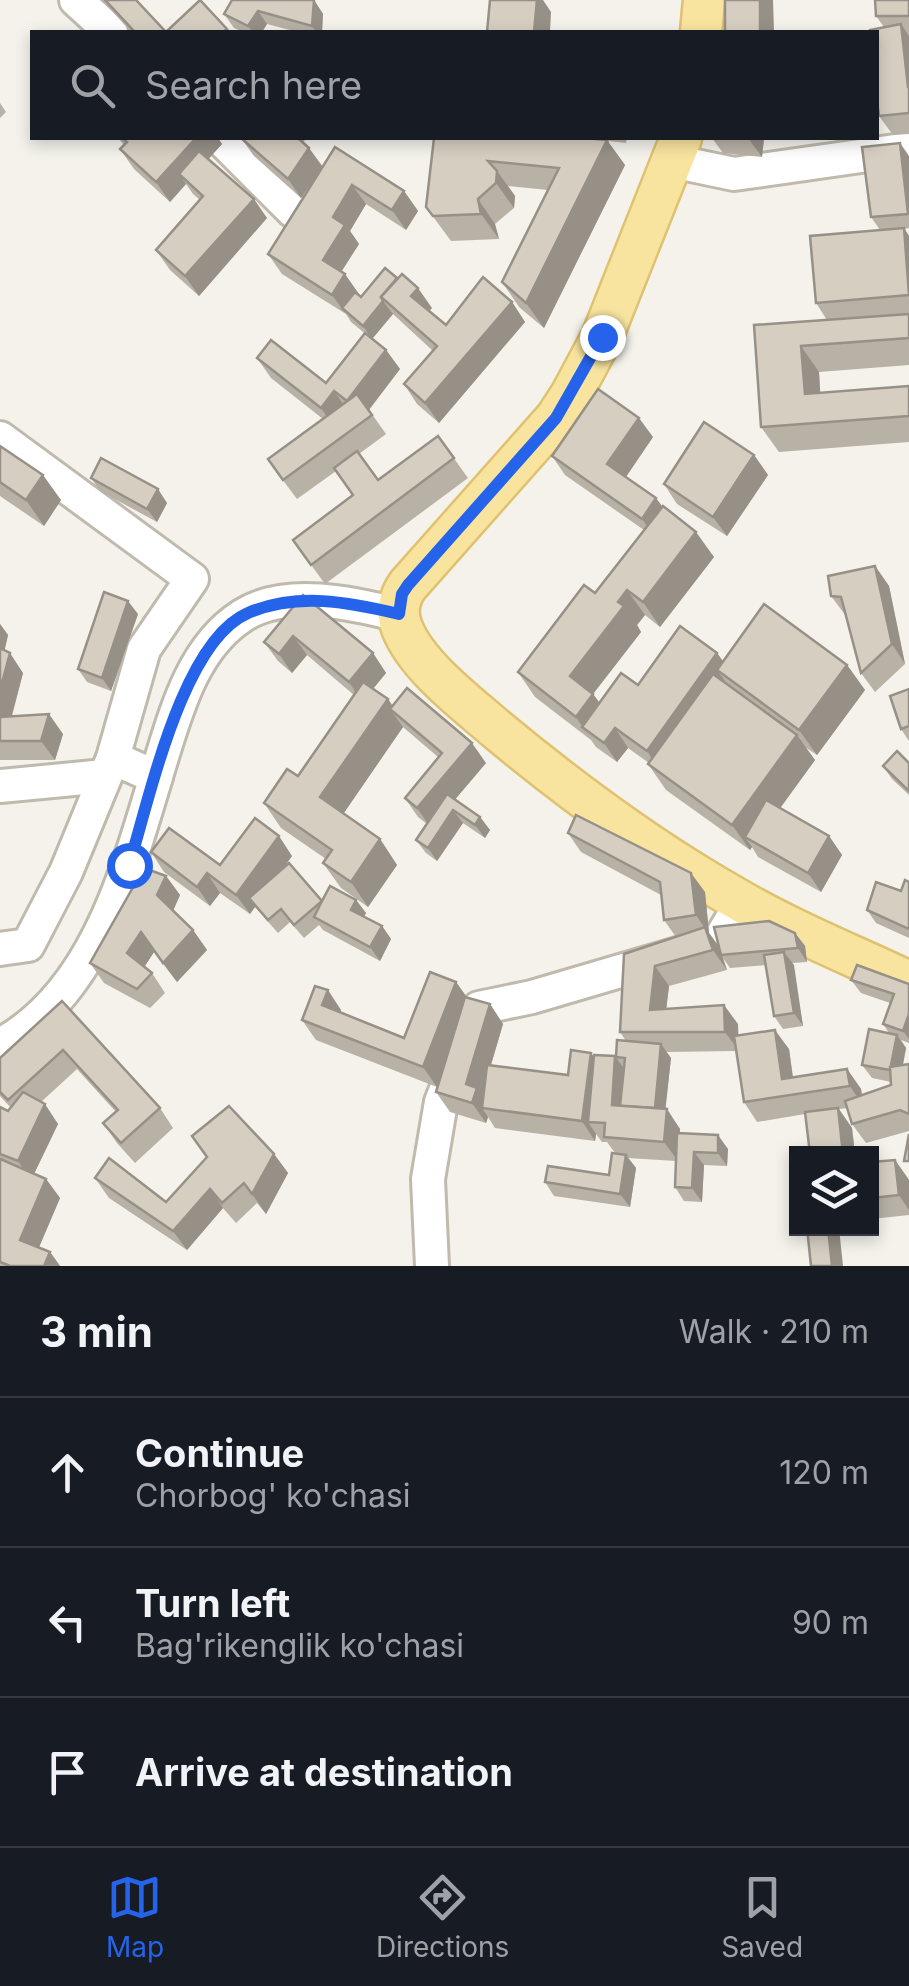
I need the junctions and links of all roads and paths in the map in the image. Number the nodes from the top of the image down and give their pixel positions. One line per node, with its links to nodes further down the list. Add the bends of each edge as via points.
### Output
1 (76, 0): 3 (street)
2 (704, 0): 4 (main road)
3 (109, 30)
4 (701, 30)
5 (222, 140): 8 (street)
6 (677, 149): 7 (street, via 734,174); 10 (main road, via 602,337 571,395 408,585)
7 (909, 149)
8 (293, 211)
9 (0, 438): 11 (street, via 192,579 144,649)
10 (399, 614): 12 (street, via 342,600 284,602 244,614 210,644 178,704); 14 (main road, via 435,673 560,783 656,852)
11 (109, 767): 12 (street); 13 (street); 15 (street, via 28,946)
12 (156, 778): 17 (street, via 129,865 80,973 28,1030)
13 (0, 786)
14 (742, 902): 16 (main road); 18 (street, via 720,939 688,952 479,1008 441,1102 428,1179)
15 (0, 950)
16 (909, 982)
17 (0, 1045)
18 (432, 1266)

